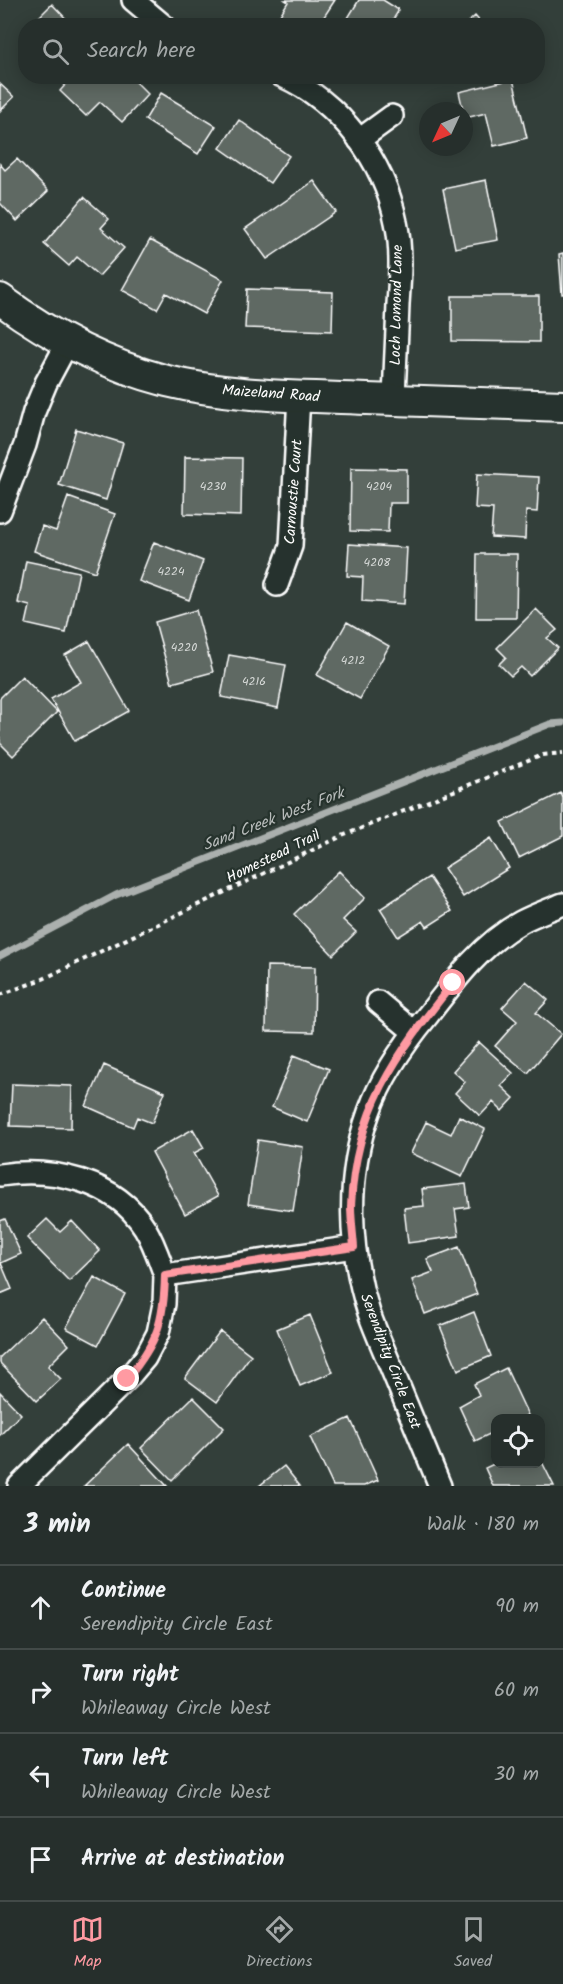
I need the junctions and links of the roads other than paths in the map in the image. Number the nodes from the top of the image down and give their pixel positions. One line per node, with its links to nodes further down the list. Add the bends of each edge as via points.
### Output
1 (133, 0): 2 (street)
2 (154, 18)
3 (295, 84): 5 (street, Loch Lomond Lane, via 317,97)
4 (392, 117): 5 (street)
5 (359, 140): 9 (street, Loch Lomond Lane, via 374,163 396,222 400,262)
6 (0, 299): 7 (main road, Maizeland Road)
7 (68, 342): 8 (main road, Maizeland Road, via 168,381 235,392); 11 (street, via 34,412)
8 (299, 396): 9 (main road, Maizeland Road); 12 (street, Carnoustie Court, via 291,546)
9 (394, 400): 10 (main road, Maizeland Road)
10 (563, 406)
11 (0, 511)
12 (277, 585)
13 (563, 904): 15 (street, Serendipity Circle East, via 522,921 501,935 474,959)
14 (378, 1002): 15 (street)
15 (414, 1032): 17 (street, Serendipity Circle East, via 369,1110 351,1207)
16 (0, 1175): 18 (street, via 39,1172 68,1176 112,1195 144,1227)
17 (354, 1247): 18 (street); 20 (street, Serendipity Circle East, via 369,1313)
18 (165, 1275): 19 (street, via 158,1333 145,1358)
19 (20, 1486)
20 (440, 1486)

